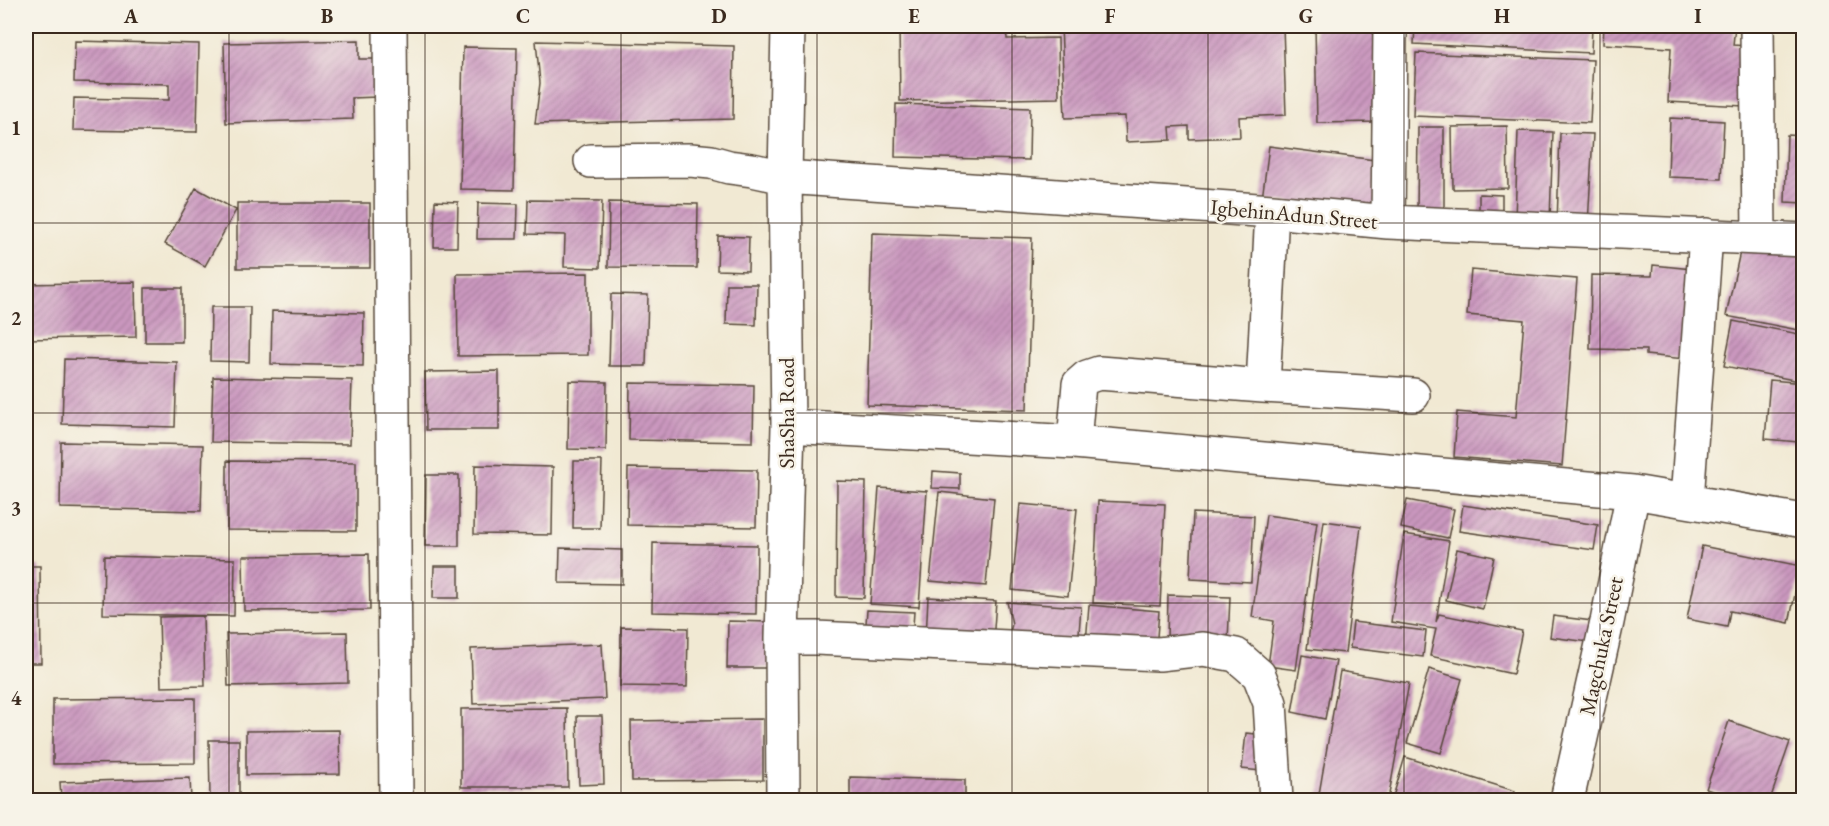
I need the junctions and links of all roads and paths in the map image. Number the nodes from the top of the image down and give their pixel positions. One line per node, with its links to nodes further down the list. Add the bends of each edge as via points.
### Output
1 (390, 26): 20 (street)
2 (788, 26): 6 (street, ShaSha Road)
3 (1390, 26): 8 (street)
4 (1757, 26): 10 (street)
5 (591, 161): 6 (street, IgbehinAdun Street, via 690,160)
6 (785, 177): 7 (street, IgbehinAdun Street); 14 (street, ShaSha Road)
7 (1272, 211): 8 (street, IgbehinAdun Street); 12 (street)
8 (1388, 222): 9 (street, IgbehinAdun Street)
9 (1706, 235): 10 (street, IgbehinAdun Street); 17 (street)
10 (1759, 237): 11 (street, IgbehinAdun Street)
11 (1803, 240)
12 (1263, 386): 13 (street); 15 (street, via 1099,373 1079,384)
13 (1413, 395)
14 (788, 426): 15 (street); 19 (street, ShaSha Road)
15 (1074, 442): 16 (street)
16 (1633, 492): 17 (street); 23 (street, Magchuka Street)
17 (1687, 500): 18 (street)
18 (1803, 521)
19 (782, 638): 21 (street, ShaSha Road); 22 (street, via 1159,654 1203,650 1236,655 1259,675 1270,703)
20 (396, 801)
21 (783, 801)
22 (1276, 801)
23 (1567, 801)

